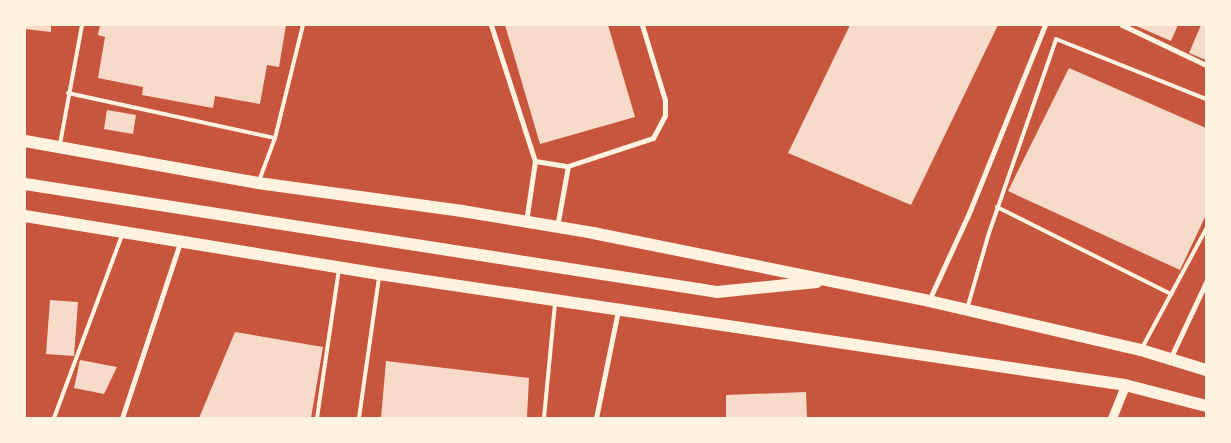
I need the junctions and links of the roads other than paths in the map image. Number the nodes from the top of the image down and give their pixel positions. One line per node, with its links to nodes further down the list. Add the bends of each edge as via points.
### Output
1 (82, 25): 8 (lane)
2 (303, 25): 10 (lane)
3 (491, 25): 13 (street)
4 (642, 25): 14 (street, via 665,100 665,115 654,138)
5 (1045, 25): 30 (street)
6 (1122, 25): 7 (street)
7 (1206, 65)
8 (68, 93): 10 (lane); 12 (lane)
9 (1206, 98): 17 (lane, via 1056,39)
10 (275, 138): 16 (lane)
11 (25, 141): 12 (main road)
12 (59, 149): 16 (main road)
13 (535, 161): 14 (street); 19 (street)
14 (568, 166): 20 (street)
15 (25, 184): 26 (main road, via 717,292)
16 (258, 184): 19 (main road)
17 (998, 208): 28 (lane); 32 (lane)
18 (25, 216): 22 (main road)
19 (526, 222): 20 (main road)
20 (557, 227): 26 (main road)
21 (1206, 229): 28 (lane)
22 (124, 231): 23 (main road); 38 (lane)
23 (180, 243): 24 (main road); 39 (street)
24 (339, 268): 25 (main road); 40 (lane)
25 (379, 274): 29 (main road); 41 (lane)
26 (829, 280): 30 (main road)
27 (1206, 282): 34 (street)
28 (1171, 294): 33 (lane)
29 (555, 300): 31 (main road); 42 (lane)
30 (929, 301): 32 (main road)
31 (618, 310): 36 (main road); 43 (street)
32 (967, 310): 33 (main road)
33 (1141, 350): 34 (main road)
34 (1170, 359): 35 (main road)
35 (1206, 370)
36 (1126, 385): 37 (main road); 44 (street)
37 (1206, 406)
38 (54, 418)
39 (122, 418)
40 (317, 418)
41 (359, 418)
42 (544, 418)
43 (596, 418)
44 (1112, 418)

